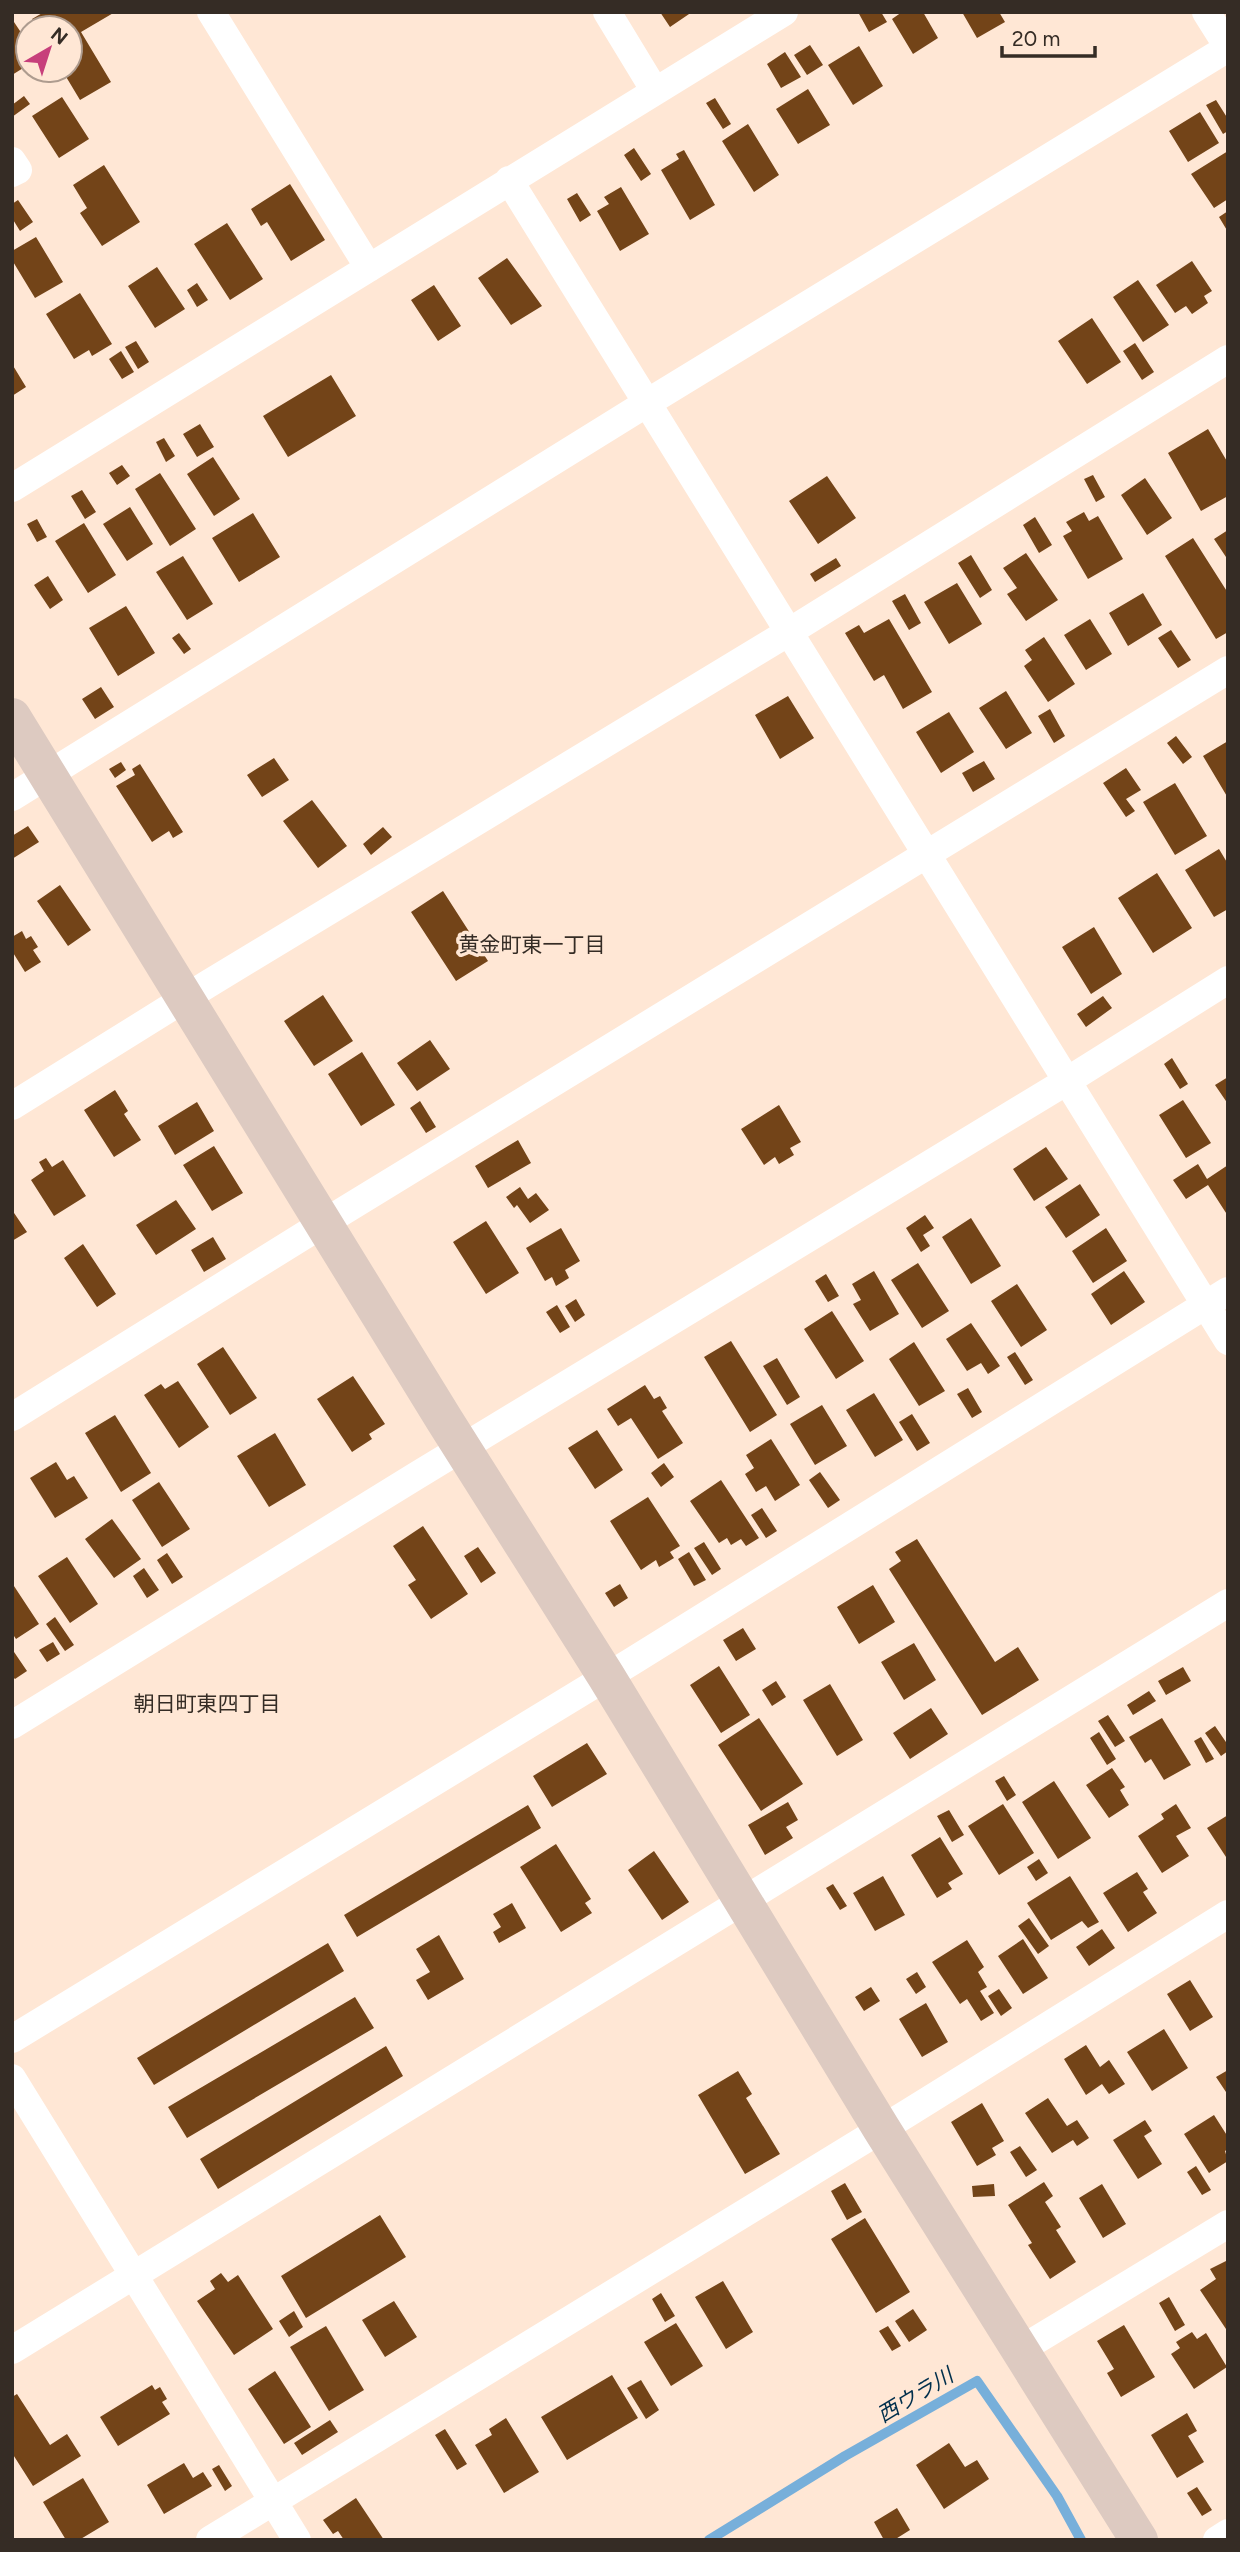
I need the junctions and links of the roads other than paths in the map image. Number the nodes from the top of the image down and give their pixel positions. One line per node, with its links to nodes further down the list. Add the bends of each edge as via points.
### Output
1 (211, 12): 10 (street)
2 (607, 12): 6 (street)
3 (784, 12): 6 (street)
4 (1206, 12): 5 (street)
5 (1228, 48): 12 (street)
6 (655, 91): 9 (street)
7 (12, 161): 8 (street, via 18,170)
8 (12, 173)
9 (509, 180): 10 (street); 12 (street)
10 (369, 268): 13 (street)
11 (1228, 359): 14 (street)
12 (647, 403): 14 (street); 17 (street)
13 (12, 488)
14 (789, 632): 19 (street); 21 (street)
15 (1228, 670): 19 (street)
16 (12, 717): 17 (street)
17 (48, 775): 18 (street); 21 (street)
18 (12, 797)
19 (926, 852): 22 (street); 24 (street)
20 (1228, 980): 22 (street)
21 (185, 998): 23 (street); 24 (street)
22 (1067, 1081): 25 (street); 28 (street)
23 (12, 1106)
24 (323, 1223): 27 (street); 28 (street)
25 (1217, 1298): 26 (street); 30 (street)
26 (1228, 1341)
27 (12, 1417)
28 (462, 1449): 30 (street); 31 (street)
29 (1228, 1603): 32 (street)
30 (606, 1676): 32 (street); 34 (street)
31 (12, 1725)
32 (743, 1901): 36 (street); 38 (street)
33 (1228, 1913): 36 (street)
34 (12, 2039)
35 (12, 2078): 38 (street)
36 (881, 2128): 40 (street); 41 (street)
37 (1228, 2224): 40 (street)
38 (134, 2275): 39 (street); 41 (street)
39 (12, 2350)
40 (1020, 2350): 45 (street)
41 (273, 2501): 43 (street); 44 (street)
42 (1228, 2533): 46 (street)
43 (210, 2540)
44 (297, 2540)
45 (1139, 2540)
46 (1217, 2540)

